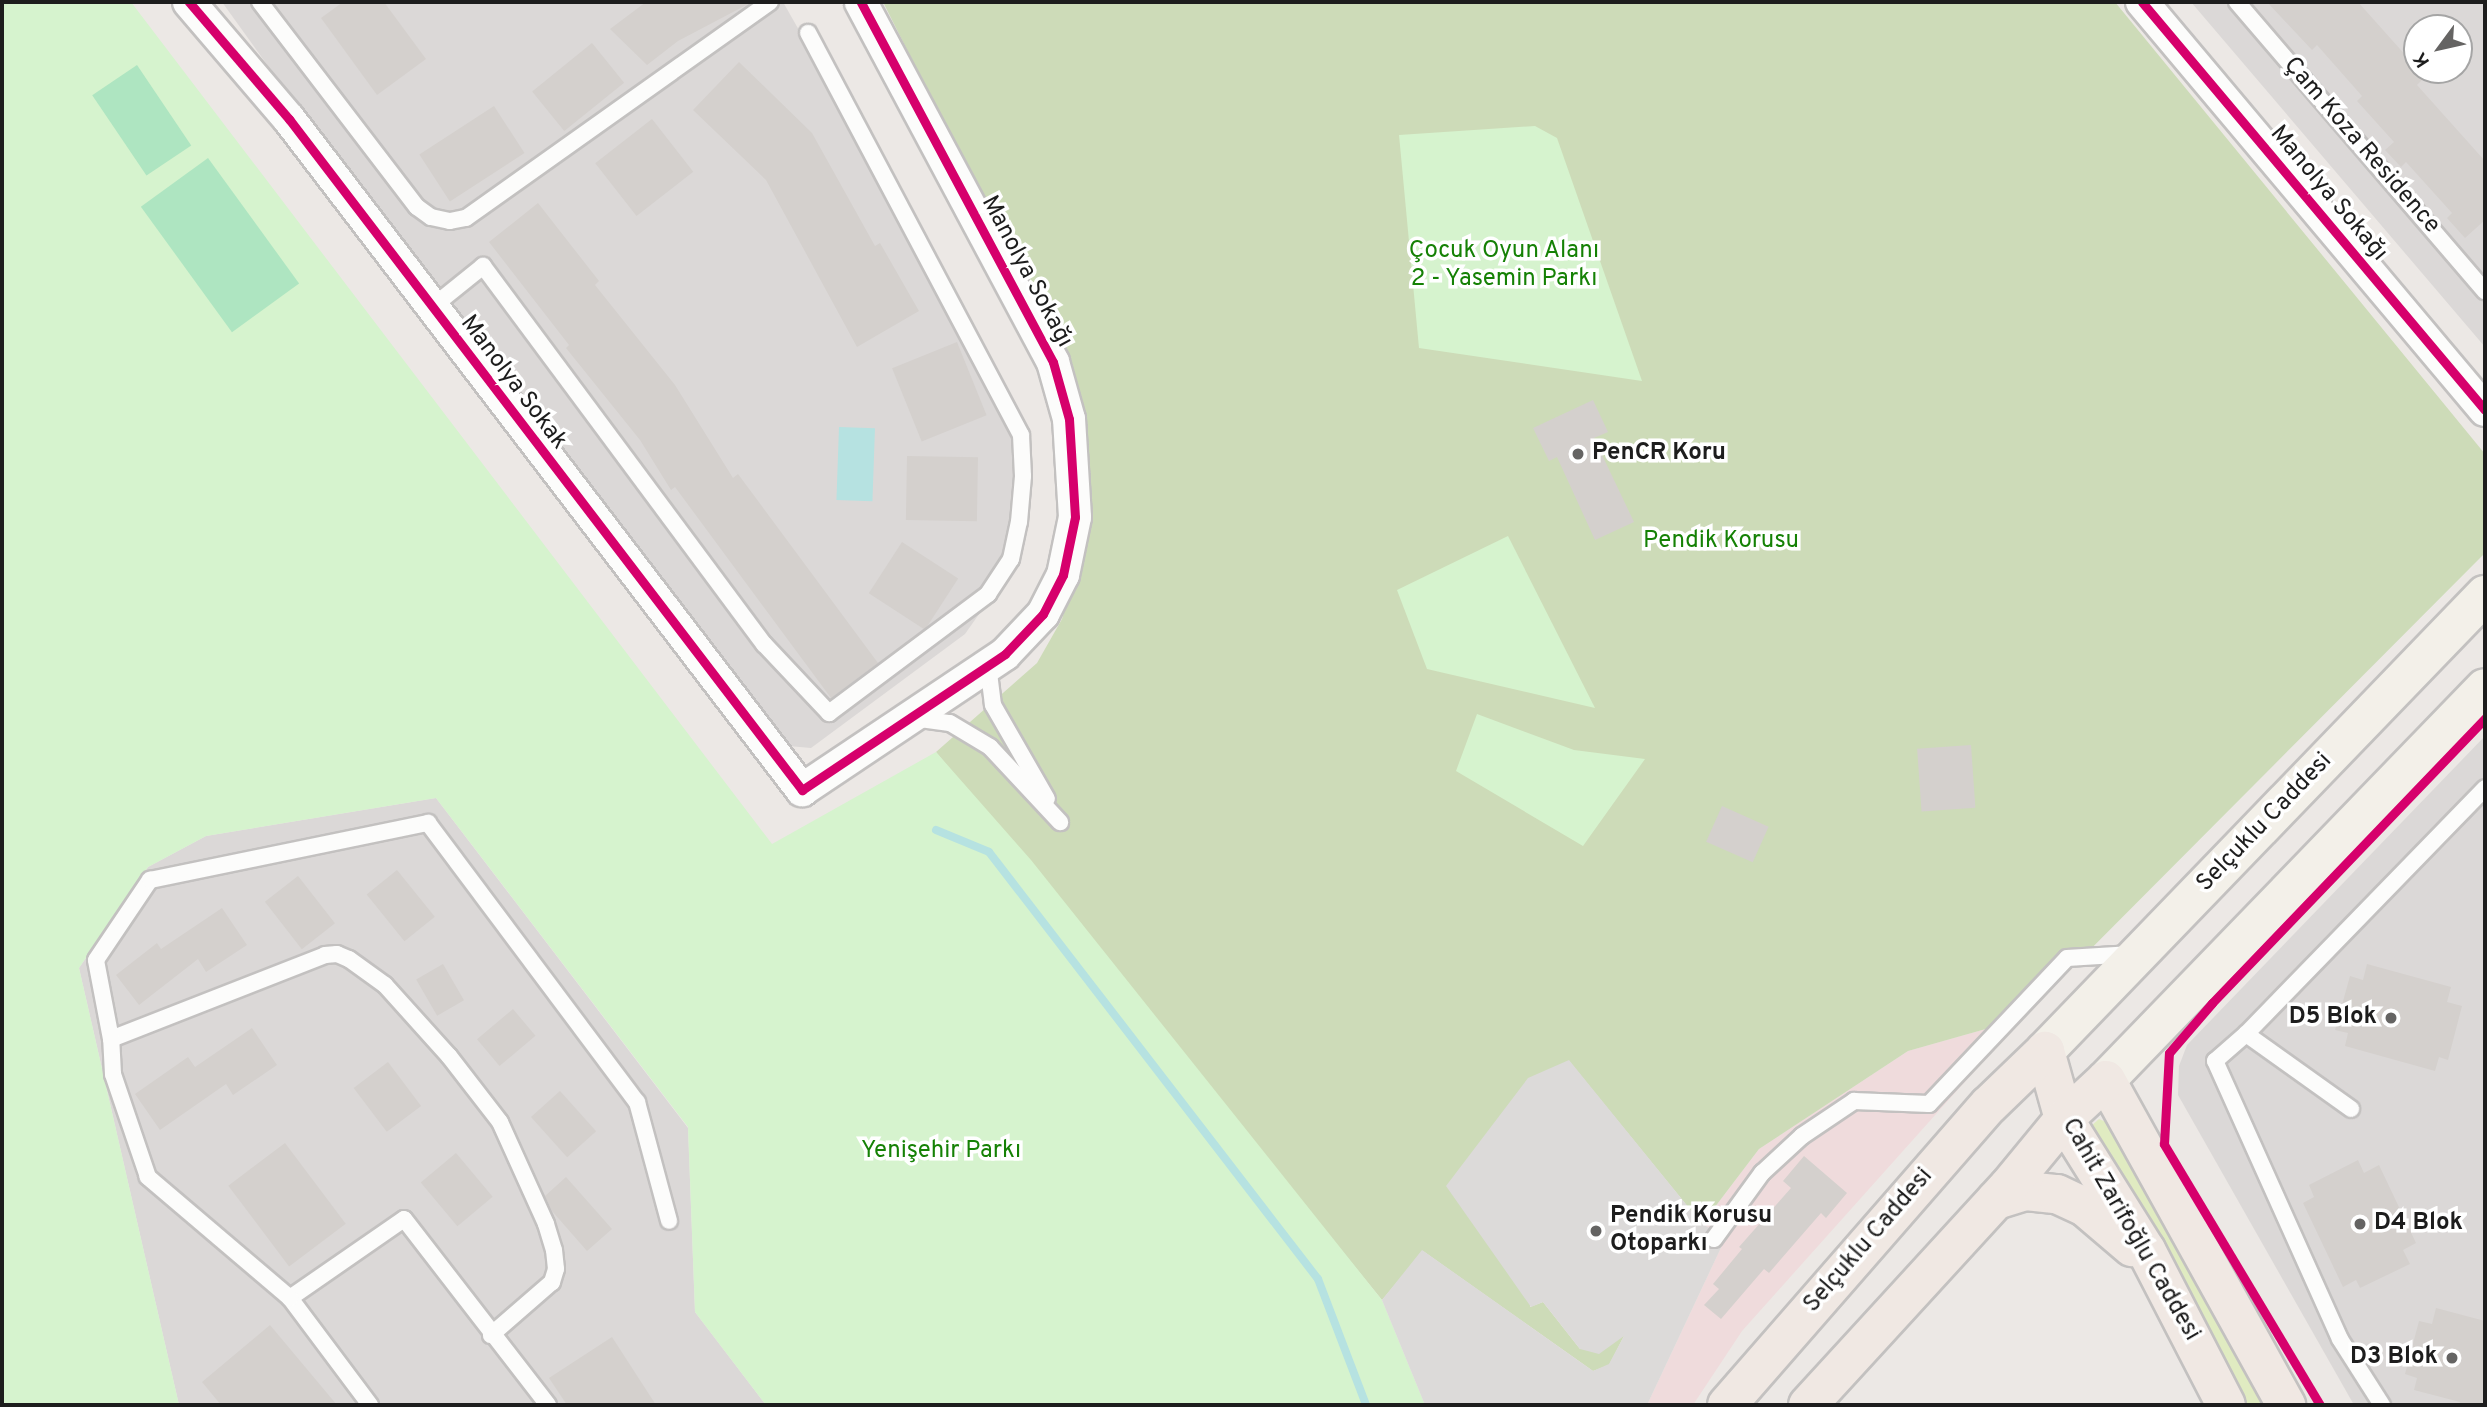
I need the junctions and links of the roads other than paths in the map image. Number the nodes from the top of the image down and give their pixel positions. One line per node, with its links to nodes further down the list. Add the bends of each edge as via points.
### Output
1 (189, 2): 9 (street, Manolya Sokak, via 289,119)
2 (260, 2): 3 (lane, via 417,207 431,217 450,221 466,218)
3 (770, 2)
4 (861, 2): 12 (street, Manolya Sokağı, via 1053,362 1069,419 1075,517 1063,575 1042,614)
5 (2142, 2): 10 (street, Manolya Sokağı)
6 (2236, 2): 8 (lane, Çam Koza Residence)
7 (808, 33): 9 (lane, via 1021,435 1023,476 1011,559 988,594 829,713 764,644 483,266)
8 (2485, 291)
9 (431, 308): 16 (street, Manolya Sokak)
10 (2485, 410)
11 (2485, 595): 17 (main road, Selçuklu Caddesi)
12 (988, 665): 14 (street, Manolya Sokağı); 14 (lane, via 993,705 1060,822 990,747 950,723)
13 (2485, 688): 21 (main road)
14 (911, 717): 16 (street, Manolya Sokağı)
15 (2485, 788): 18 (lane)
16 (802, 790)
17 (2140, 953): 20 (main road, Selçuklu Caddesi); 26 (lane, via 2067,958 1929,1104 1854,1101 1812,1129 1762,1173)
18 (2246, 1034): 22 (lane); 36 (lane, via 2215,1061 2340,1339)
19 (111, 1039): 25 (lane, via 96,960 149,880 428,823 637,1102); 28 (lane, via 113,1074 148,1177); 29 (lane, via 325,955 349,959 385,985 500,1122 546,1224 556,1269 552,1282)
20 (2045, 1051): 21 (main road); 23 (main road, Cahit Zarifoğlu Caddesi); 32 (main road, Selçuklu Caddesi, via 1989,1105)
21 (2106, 1080): 23 (main road); 35 (main road, Cahit Zarifoğlu Caddesi)
22 (2351, 1109)
23 (2064, 1119): 24 (main road); 27 (main road, Cahit Zarifoğlu Caddesi)
24 (1996, 1200): 27 (main road, via 2026,1191 2057,1194 2085,1207); 33 (main road)
25 (669, 1221)
26 (1714, 1239)
27 (2160, 1276): 34 (main road, Cahit Zarifoğlu Caddesi)
28 (290, 1298): 29 (lane, via 404,1219); 30 (lane)
29 (491, 1335): 31 (lane)
30 (370, 1405)
31 (548, 1405)
32 (1727, 1405)
33 (1808, 1405)
34 (2226, 1405)
35 (2286, 1405)
36 (2382, 1405)

